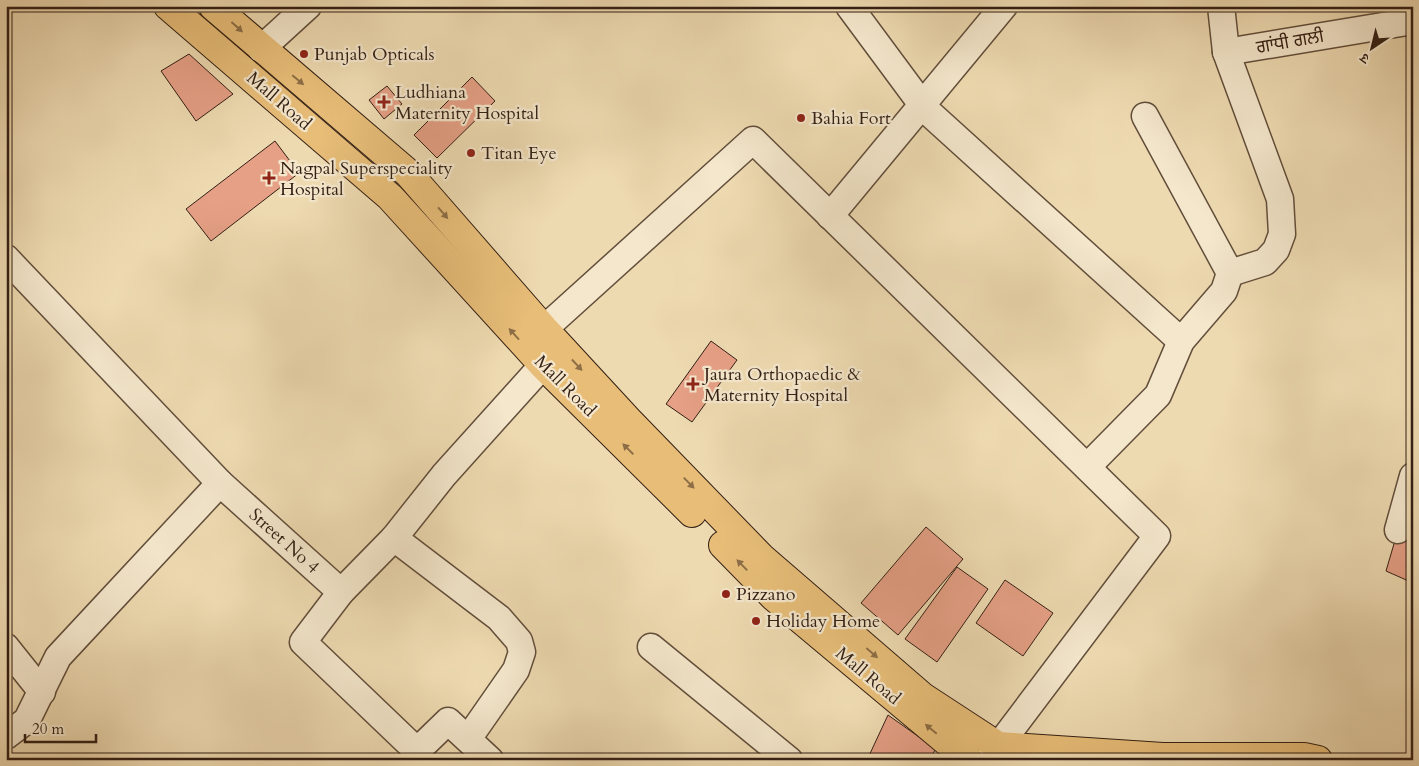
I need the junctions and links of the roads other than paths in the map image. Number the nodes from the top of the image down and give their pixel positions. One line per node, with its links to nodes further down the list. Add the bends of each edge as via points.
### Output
1 (168, 6): 17 (main road, Mall Road, one-way to 1, via 390,197)
2 (213, 6): 8 (main road, one-way to 8)
3 (308, 6): 8 (street)
4 (849, 6): 10 (street)
5 (1004, 6): 10 (street)
6 (1221, 6): 9 (street)
7 (1413, 21): 9 (street, ਗਾਂਧੀ ਗਲੀ)
8 (260, 49): 15 (main road, one-way to 15, via 408,173)
9 (1226, 52): 14 (street, via 1280,199 1282,234 1276,250 1264,262)
10 (923, 105): 12 (street); 16 (street)
11 (1145, 116): 14 (street)
12 (830, 216): 15 (street, via 753,140); 18 (street)
13 (6, 258): 20 (street, Street No 4)
14 (1230, 273): 16 (street, via 1224,291)
15 (544, 329): 29 (main road, one-way to 29, via 761,557)
16 (1180, 341): 18 (street, via 1158,395)
17 (543, 365): 22 (street, via 444,476); 32 (main road, Mall Road, one-way to 17, via 774,597)
18 (1088, 467): 29 (street, via 1157,536)
19 (1413, 476): 21 (street)
20 (220, 483): 23 (street, Street No 4); 26 (street, via 58,657)
21 (1398, 530)
22 (394, 538): 23 (street); 28 (street, via 499,618 519,641 522,652 516,670)
23 (341, 592): 28 (street, via 303,642 417,751 448,721)
24 (6, 647): 26 (street)
25 (651, 647): 31 (street)
26 (42, 692): 27 (street, via 28,720)
27 (6, 736)
28 (468, 739): 30 (street)
29 (993, 753): 33 (main road, via 1304,757)
30 (490, 760)
31 (789, 760)
32 (968, 760)
33 (1318, 760)

